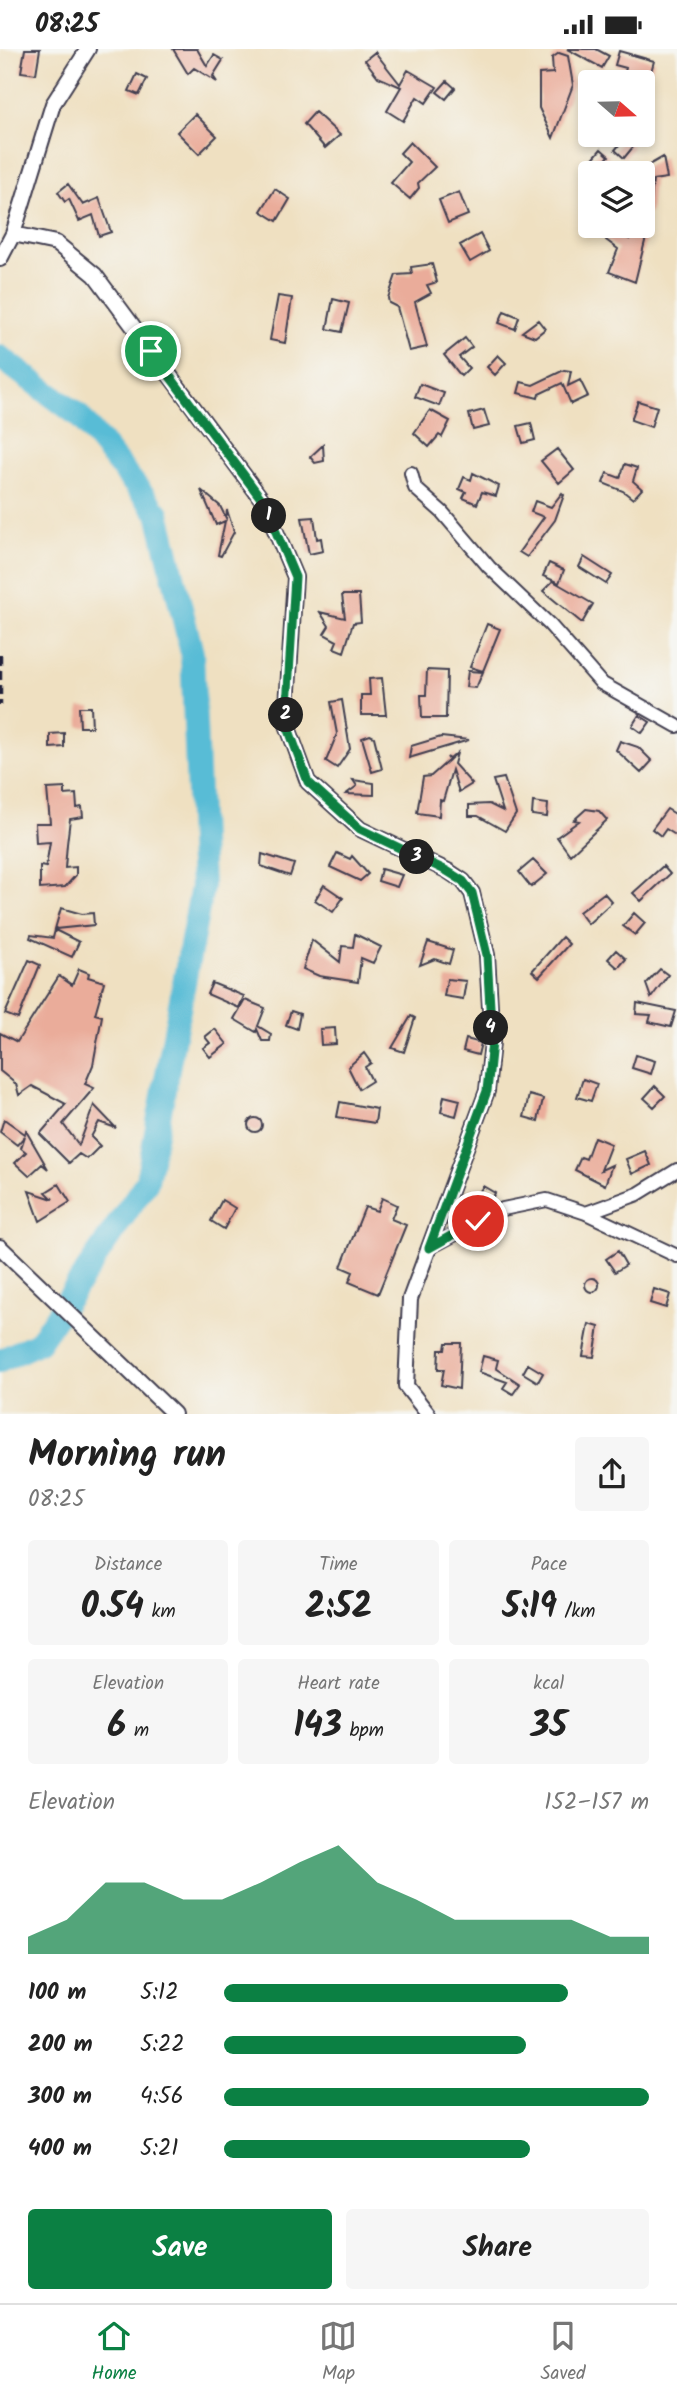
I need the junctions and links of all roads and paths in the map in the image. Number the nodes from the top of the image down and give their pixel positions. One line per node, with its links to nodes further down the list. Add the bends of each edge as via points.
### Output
1 (88, 49): 2 (street, via 53,104)
2 (13, 234): 3 (street); 9 (street, via 56,243 95,275 263,501 295,577 286,722 308,782 360,829 447,871 472,893 487,955 492,1042 487,1091)
3 (0, 259)
4 (411, 473): 5 (street, via 415,488 601,683)
5 (677, 726)
6 (677, 1170): 7 (street, via 638,1194)
7 (586, 1213): 9 (street, via 559,1201 522,1203); 10 (street)
8 (0, 1247): 11 (street)
9 (429, 1248): 12 (street, via 410,1299 406,1386)
10 (677, 1256)
11 (174, 1414)
12 (428, 1414)

